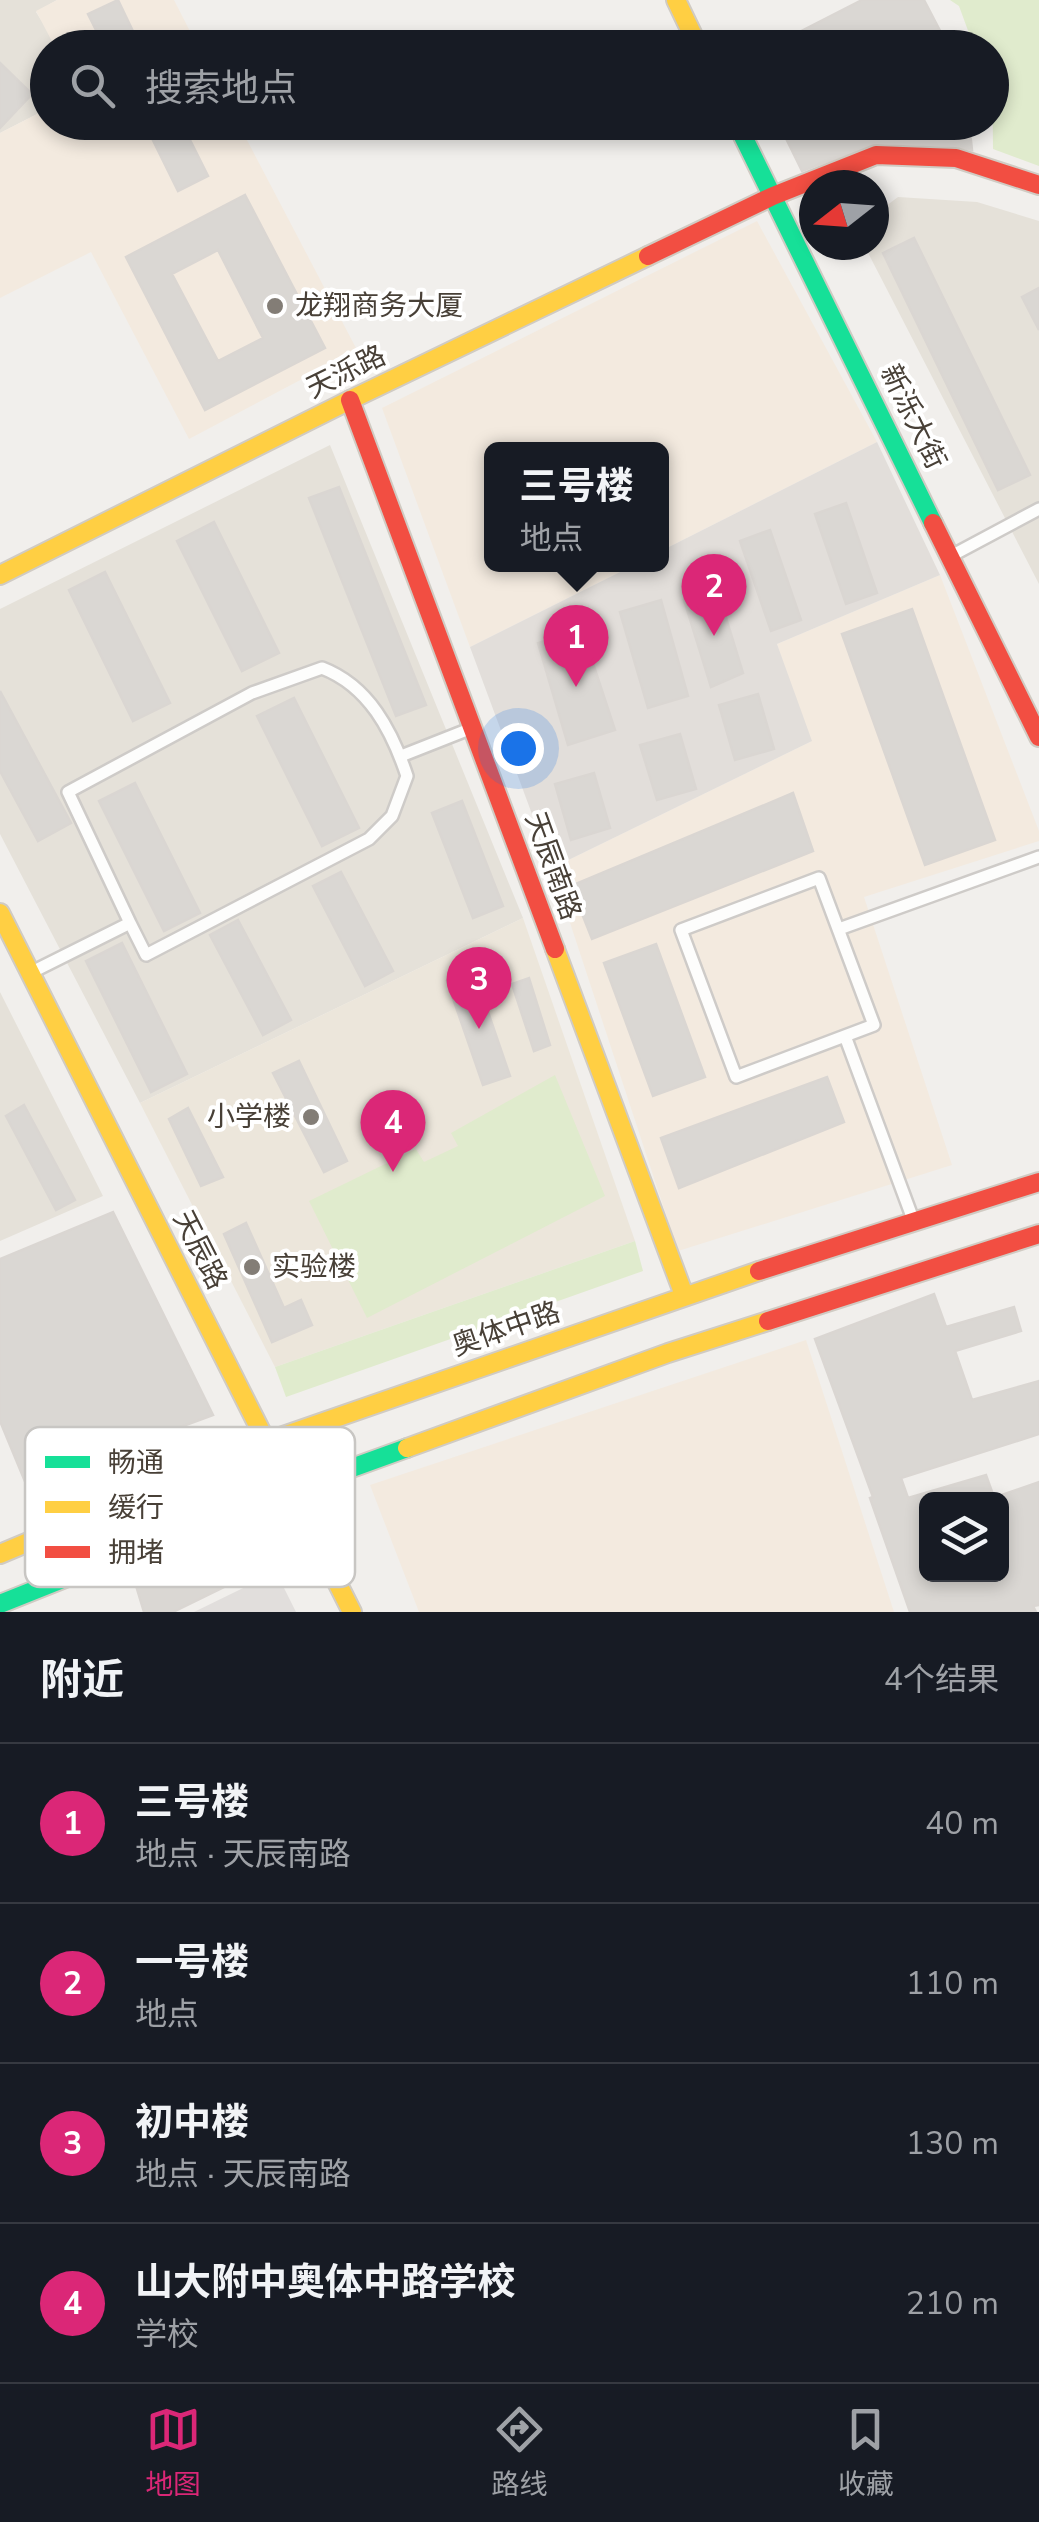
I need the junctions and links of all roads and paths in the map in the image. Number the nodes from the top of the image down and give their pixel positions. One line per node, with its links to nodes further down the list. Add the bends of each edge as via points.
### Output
1 (676, 0): 2 (main road)
2 (690, 30)
3 (745, 140): 5 (main road, 新泺大街)
4 (1039, 184): 5 (main road, 天泺路, via 956,158 876,155)
5 (773, 196): 6 (main road, 天泺路); 8 (main road, 新泺大街)
6 (350, 400): 9 (main road, 天泺路); 10 (main road, 天辰南路)
7 (1039, 509): 8 (street)
8 (950, 556): 11 (main road, 新泺大街)
9 (0, 574)
10 (472, 728): 12 (street); 22 (main road, 天辰南路)
11 (1039, 738)
12 (400, 756): 15 (street, via 407,776 392,816 368,838 146,955); 15 (street, via 383,718 341,675 322,668 252,693 68,792)
13 (1039, 857): 16 (street)
14 (0, 913): 17 (main road, 天辰路)
15 (130, 923): 17 (street)
16 (839, 930): 18 (street, via 874,1025); 18 (street, via 820,878 681,930 736,1077)
17 (30, 974): 23 (main road, 天辰路)
18 (845, 1036): 20 (street)
19 (1039, 1182): 20 (main road, 奥体中路)
20 (914, 1222): 22 (main road, 奥体中路)
21 (1039, 1234): 25 (main road, via 668,1353)
22 (684, 1296): 24 (main road, 奥体中路)
23 (258, 1427)
24 (309, 1427)
25 (355, 1467)
26 (25, 1543): 27 (main road, 奥体中路)
27 (0, 1554)
28 (43, 1587): 30 (main road)
29 (339, 1587): 31 (main road, 天辰路)
30 (0, 1604)
31 (352, 1612)

